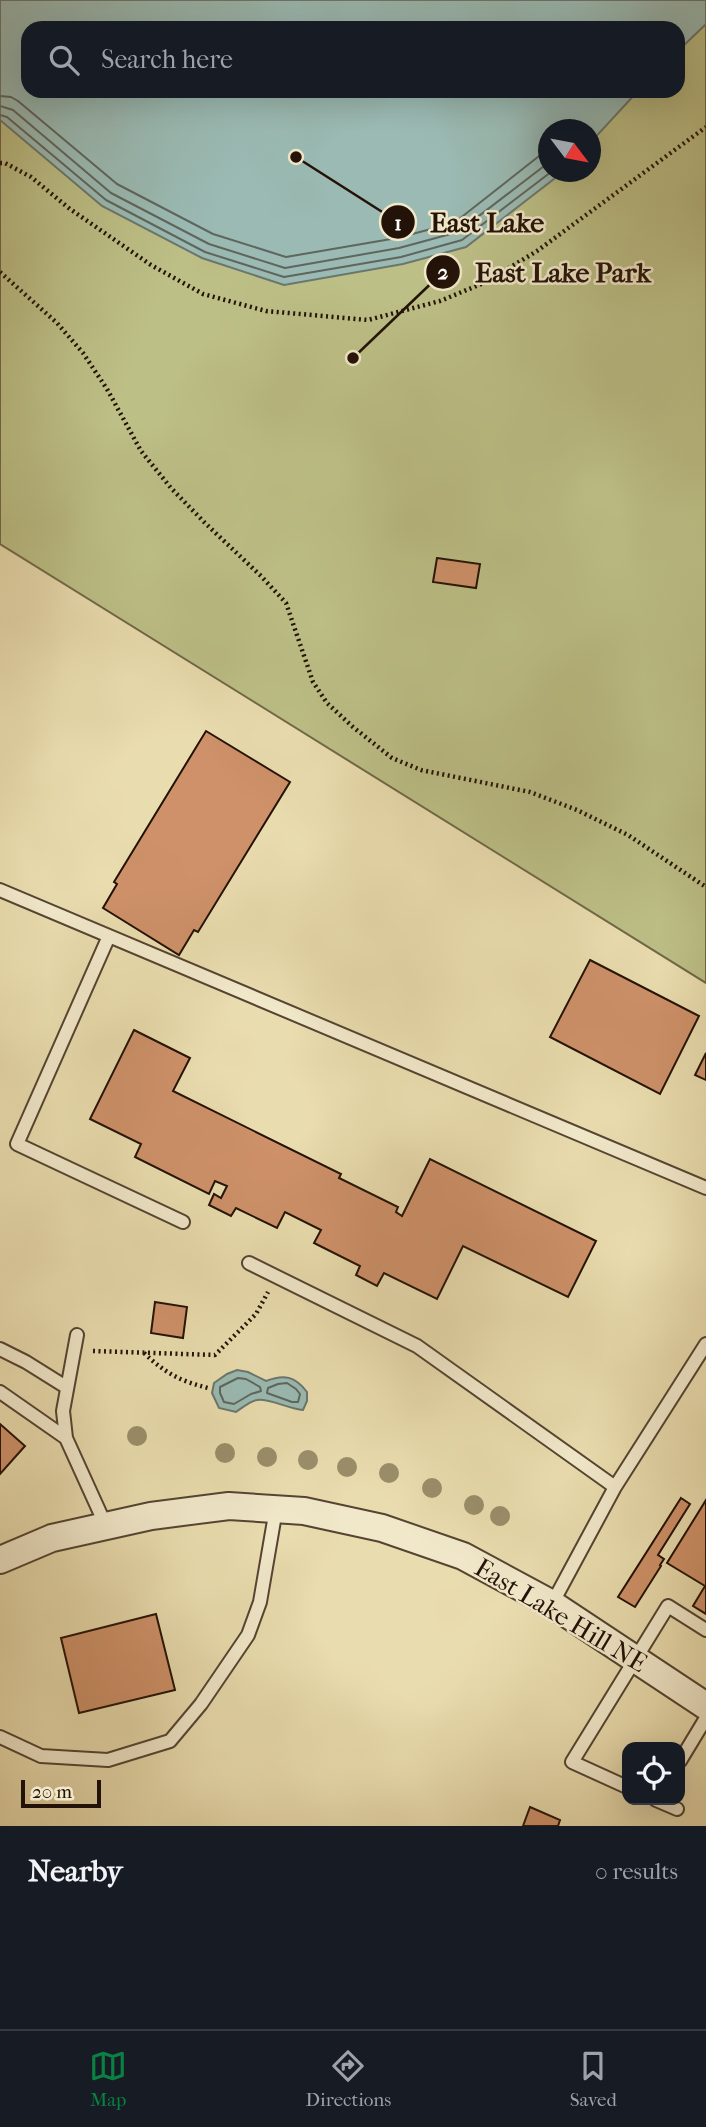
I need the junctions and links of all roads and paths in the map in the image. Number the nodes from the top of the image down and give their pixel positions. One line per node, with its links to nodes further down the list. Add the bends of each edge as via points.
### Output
1 (706, 127): 2 (path, via 537,251 486,282 440,301 368,320 266,311 203,294 151,265 31,177)
2 (0, 163)
3 (0, 272): 4 (path, via 83,353 141,452 171,488 286,603 313,682 353,727 392,758 421,770 530,792 577,810 628,835)
4 (706, 887)
5 (0, 890): 6 (lane)
6 (109, 936): 7 (lane); 8 (lane, via 17,1144)
7 (706, 1188)
8 (183, 1222)
9 (249, 1263): 10 (lane)
10 (276, 1276): 15 (path, via 256,1314 215,1355); 20 (lane, via 417,1346)
11 (77, 1335): 14 (lane)
12 (706, 1344): 20 (lane)
13 (0, 1349): 16 (lane)
14 (73, 1350): 15 (path); 16 (lane)
15 (144, 1353): 17 (path, via 161,1370)
16 (66, 1387): 19 (lane)
17 (208, 1388)
18 (0, 1392): 19 (lane)
19 (66, 1438): 22 (lane)
20 (615, 1487): 24 (lane)
21 (276, 1509): 22 (street, East Lake Hill NE, via 229,1506); 24 (street, East Lake Hill NE, via 382,1528 463,1556); 29 (lane, via 260,1602 248,1635 170,1741 108,1760 41,1756)
22 (106, 1526): 23 (street, East Lake Hill NE, via 52,1538)
23 (0, 1560)
24 (552, 1604): 26 (street, East Lake Hill NE)
25 (706, 1630): 26 (lane, via 668,1606)
26 (635, 1659): 27 (street, East Lake Hill NE); 31 (lane, via 572,1762)
27 (706, 1706)
28 (706, 1718): 30 (lane)
29 (0, 1737)
30 (685, 1753)
31 (622, 1785)
32 (666, 1805): 33 (lane)
33 (677, 1810)

